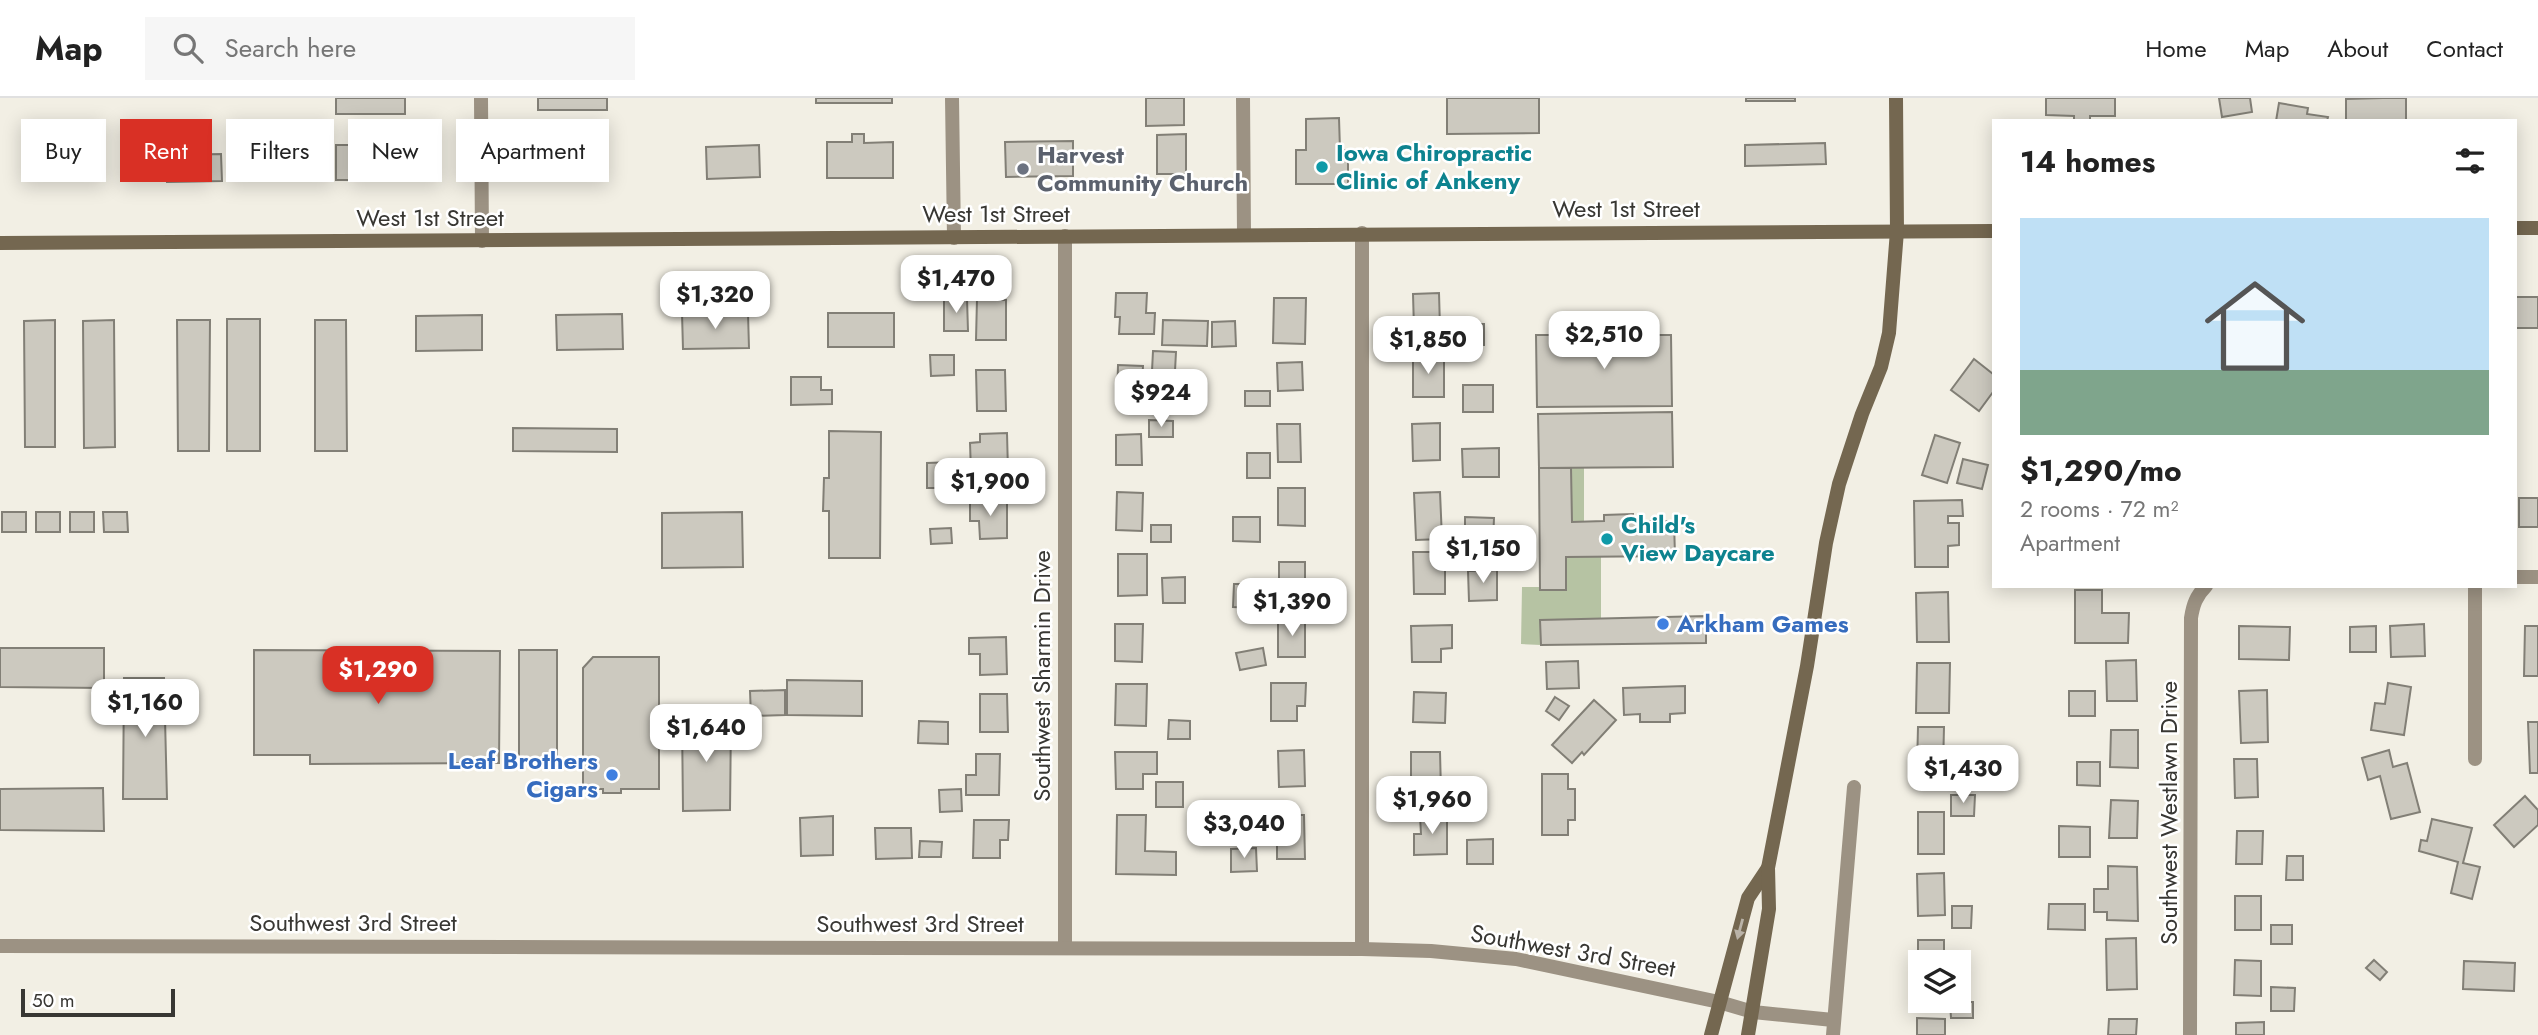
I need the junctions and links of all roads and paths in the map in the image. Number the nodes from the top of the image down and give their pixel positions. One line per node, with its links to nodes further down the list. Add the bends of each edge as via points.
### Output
1 (481, 98): 13 (street)
2 (952, 98): 12 (street)
3 (1243, 98): 10 (street)
4 (1896, 98): 7 (main road)
5 (2517, 228): 6 (main road)
6 (2538, 228)
7 (1896, 231): 8 (main road, West 1st Street); 9 (main road, West 1st Street); 21 (main road, via 1889,333 1839,484)
8 (1992, 231)
9 (1362, 233): 10 (main road, West 1st Street); 24 (street)
10 (1244, 235): 11 (main road, West 1st Street)
11 (1065, 236): 12 (main road, West 1st Street); 23 (street, Southwest Sharmin Drive)
12 (954, 237): 13 (main road, West 1st Street)
13 (482, 241): 14 (main road, West 1st Street)
14 (0, 243)
15 (2517, 577): 16 (street)
16 (2538, 577)
17 (2475, 588): 19 (street)
18 (2202, 590): 30 (street, Southwest Westlawn Drive, via 2191,618)
19 (2475, 759)
20 (1854, 788): 27 (street)
21 (1768, 868): 25 (main road, one-way to 25, via 1748,898); 26 (main road, via 1769,909)
22 (0, 946): 23 (street, Southwest 3rd Street)
23 (1065, 947): 24 (street, Southwest 3rd Street)
24 (1362, 948): 25 (street, Southwest 3rd Street, via 1516,959)
25 (1719, 1002): 26 (street, Southwest 3rd Street); 28 (main road)
26 (1753, 1012): 27 (street, Southwest 3rd Street); 29 (main road)
27 (1833, 1028)
28 (1711, 1035)
29 (1748, 1035)
30 (2190, 1035)

